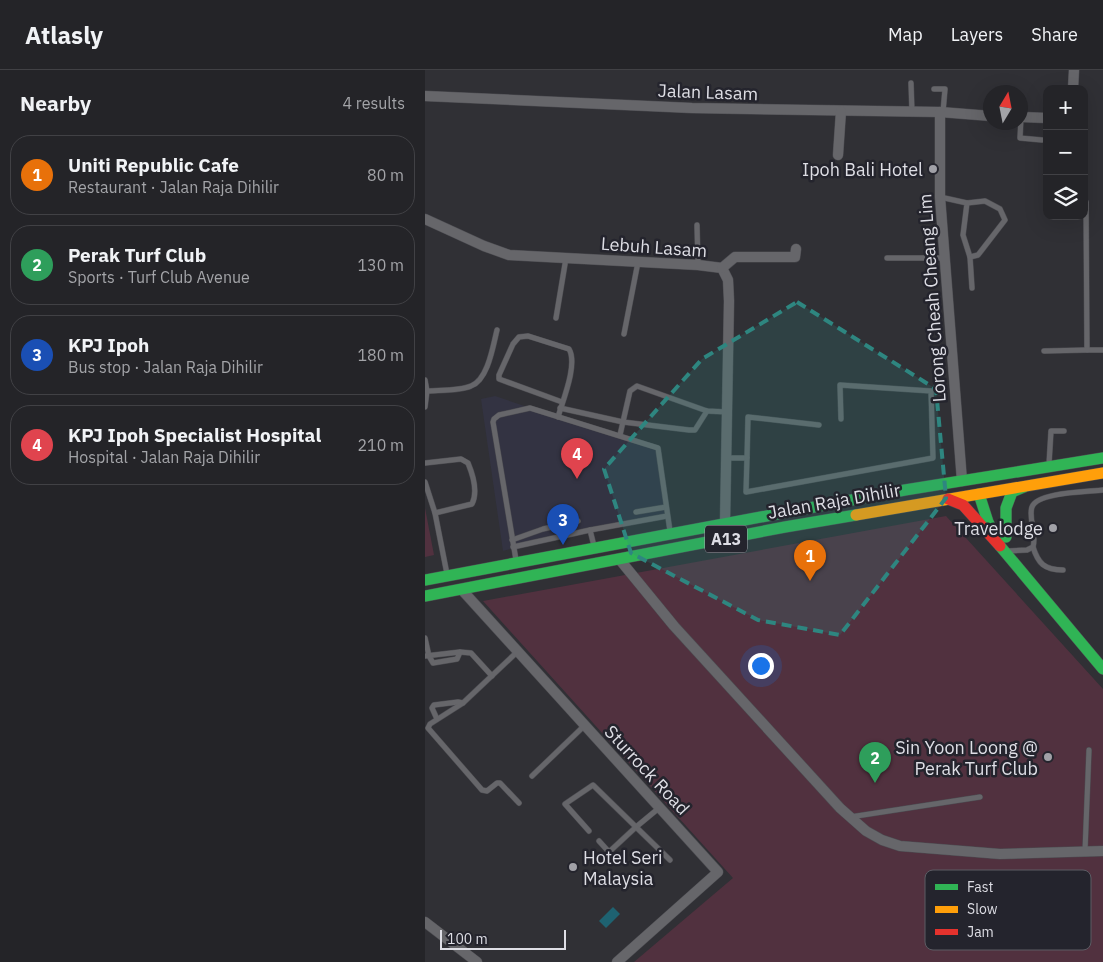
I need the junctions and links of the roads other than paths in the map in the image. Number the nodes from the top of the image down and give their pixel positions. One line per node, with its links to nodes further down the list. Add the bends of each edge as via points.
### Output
1 (1074, 70): 3 (street)
2 (911, 83): 7 (lane)
3 (1073, 85)
4 (934, 89): 8 (lane, via 945,89)
5 (425, 96): 6 (street, Jalan Lasam)
6 (841, 111): 7 (street, Jalan Lasam); 14 (street)
7 (911, 112): 8 (street, Jalan Lasam)
8 (941, 113): 9 (street, Jalan Lasam); 15 (street, Lorong Cheah Cheang Lim)
9 (983, 116)
10 (1028, 118): 11 (street)
11 (1043, 118)
12 (1020, 130): 13 (lane, via 1020,138)
13 (1042, 140)
14 (838, 155)
15 (940, 197): 16 (lane); 24 (street, Lorong Cheah Cheang Lim)
16 (967, 203): 21 (lane, via 963,235); 21 (lane, via 985,201 1000,209 1005,220 978,255)
17 (425, 219): 22 (street, Lebuh Lasam, via 509,255)
18 (1086, 220): 32 (lane)
19 (697, 225): 26 (lane)
20 (796, 249): 27 (street, via 795,257 735,257)
21 (970, 257): 28 (lane)
22 (565, 258): 25 (street, Lebuh Lasam); 29 (lane)
23 (887, 258): 24 (lane)
24 (944, 258): 54 (street, Lorong Cheah Cheang Lim)
25 (638, 262): 26 (street, Lebuh Lasam); 31 (lane)
26 (698, 265): 27 (street, Lebuh Lasam)
27 (722, 268): 41 (street, Lebuh Lasam, via 728,280 729,294)
28 (972, 288)
29 (556, 318)
30 (497, 330): 36 (lane, via 489,362 478,382 470,387)
31 (624, 334)
32 (1087, 350): 33 (lane); 34 (lane)
33 (1103, 350)
34 (1044, 351)
35 (425, 380): 36 (lane)
36 (427, 391): 38 (lane)
37 (562, 402): 37 (lane, via 499,379 519,337 528,336 569,349 573,355); 39 (lane)
38 (425, 407)
39 (560, 408): 42 (lane); 44 (lane)
40 (707, 410): 41 (lane); 44 (lane, via 695,430); 44 (lane, via 637,386 630,391)
41 (727, 412): 48 (street, Lebuh Lasam)
42 (558, 417): 47 (lane); 69 (lane, via 530,408 499,416 493,422)
43 (841, 419): 49 (lane, via 840,385 931,391 933,458 746,492)
44 (623, 422): 47 (lane)
45 (819, 425): 49 (lane, via 748,418)
46 (1064, 431): 52 (lane, via 1051,431)
47 (620, 436): 61 (lane, via 658,448)
48 (726, 458): 49 (lane); 66 (street, Lebuh Lasam)
49 (747, 458)
50 (1103, 458): 52 (main road, Jalan Raja Dihilir / A13)
51 (425, 463): 63 (lane, via 461,459 468,463 475,486 472,504)
52 (1043, 467): 54 (main road, Jalan Raja Dihilir / A13); 59 (main road, via 1030,475 993,481)
53 (1103, 473): 56 (main road, Jalan Raja Dihilir / A13)
54 (962, 481): 57 (main road, Jalan Raja Dihilir / A13)
55 (425, 482): 63 (lane)
56 (1029, 486): 59 (main road, Jalan Raja Dihilir / A13); 70 (main road, via 1012,492 1006,508)
57 (905, 490): 59 (main road, via 926,494 980,486); 66 (main road, Jalan Raja Dihilir / A13)
58 (1103, 490): 71 (lane, via 1050,495 1035,502 1031,508)
59 (984, 491): 60 (main road, Jalan Raja Dihilir / A13); 70 (main road)
60 (948, 499): 70 (main road, via 963,505); 73 (main road, Jalan Raja Dihilir / A13)
61 (667, 507): 62 (lane); 64 (lane)
62 (636, 512)
63 (435, 513): 77 (lane)
64 (667, 516): 67 (lane); 68 (lane)
65 (578, 521): 69 (lane, via 543,529)
66 (725, 523): 68 (main road, Jalan Raja Dihilir / A13)
67 (590, 530): 69 (lane); 72 (lane)
68 (670, 533): 72 (main road, Jalan Raja Dihilir / A13)
69 (512, 543): 74 (lane)
70 (1006, 546): 71 (lane); 84 (main road); 85 (main road)
71 (1033, 547): 76 (lane, via 1037,559 1044,565)
72 (595, 549): 74 (main road, Jalan Raja Dihilir / A13)
73 (621, 560): 75 (main road, Jalan Raja Dihilir / A13); 95 (street, via 674,626)
74 (517, 563): 75 (main road, via 531,568); 77 (main road, Jalan Raja Dihilir / A13)
75 (590, 565): 79 (main road, Jalan Raja Dihilir / A13)
76 (1063, 570)
77 (448, 576): 78 (main road, Jalan Raja Dihilir / A13)
78 (425, 580)
79 (462, 590): 80 (main road, Jalan Raja Dihilir / A13); 82 (street, Sturrock Road)
80 (425, 596)
81 (425, 638): 83 (lane)
82 (517, 652): 86 (lane); 89 (street, Sturrock Road)
83 (427, 656): 86 (lane, via 459,652 472,654)
84 (1103, 660)
85 (1103, 669)
86 (492, 676): 87 (lane)
87 (463, 703): 88 (lane); 88 (lane, via 434,705 432,708)
88 (437, 719): 93 (lane, via 428,728 482,790 487,791 500,783)
89 (584, 726): 91 (lane); 94 (street, Sturrock Road)
90 (1089, 750): 99 (lane)
91 (531, 776)
92 (980, 797): 95 (lane)
93 (519, 804)
94 (659, 808): 96 (lane); 103 (street, Sturrock Road, via 718,872)
95 (850, 817): 99 (street, via 882,840 900,846 1000,854)
96 (636, 827): 97 (lane, via 593,785 565,804); 98 (lane, via 609,852); 100 (lane)
97 (589, 831)
98 (599, 841)
99 (1096, 850)
100 (670, 860)
101 (425, 922): 102 (street)
102 (477, 962)
103 (617, 962)

